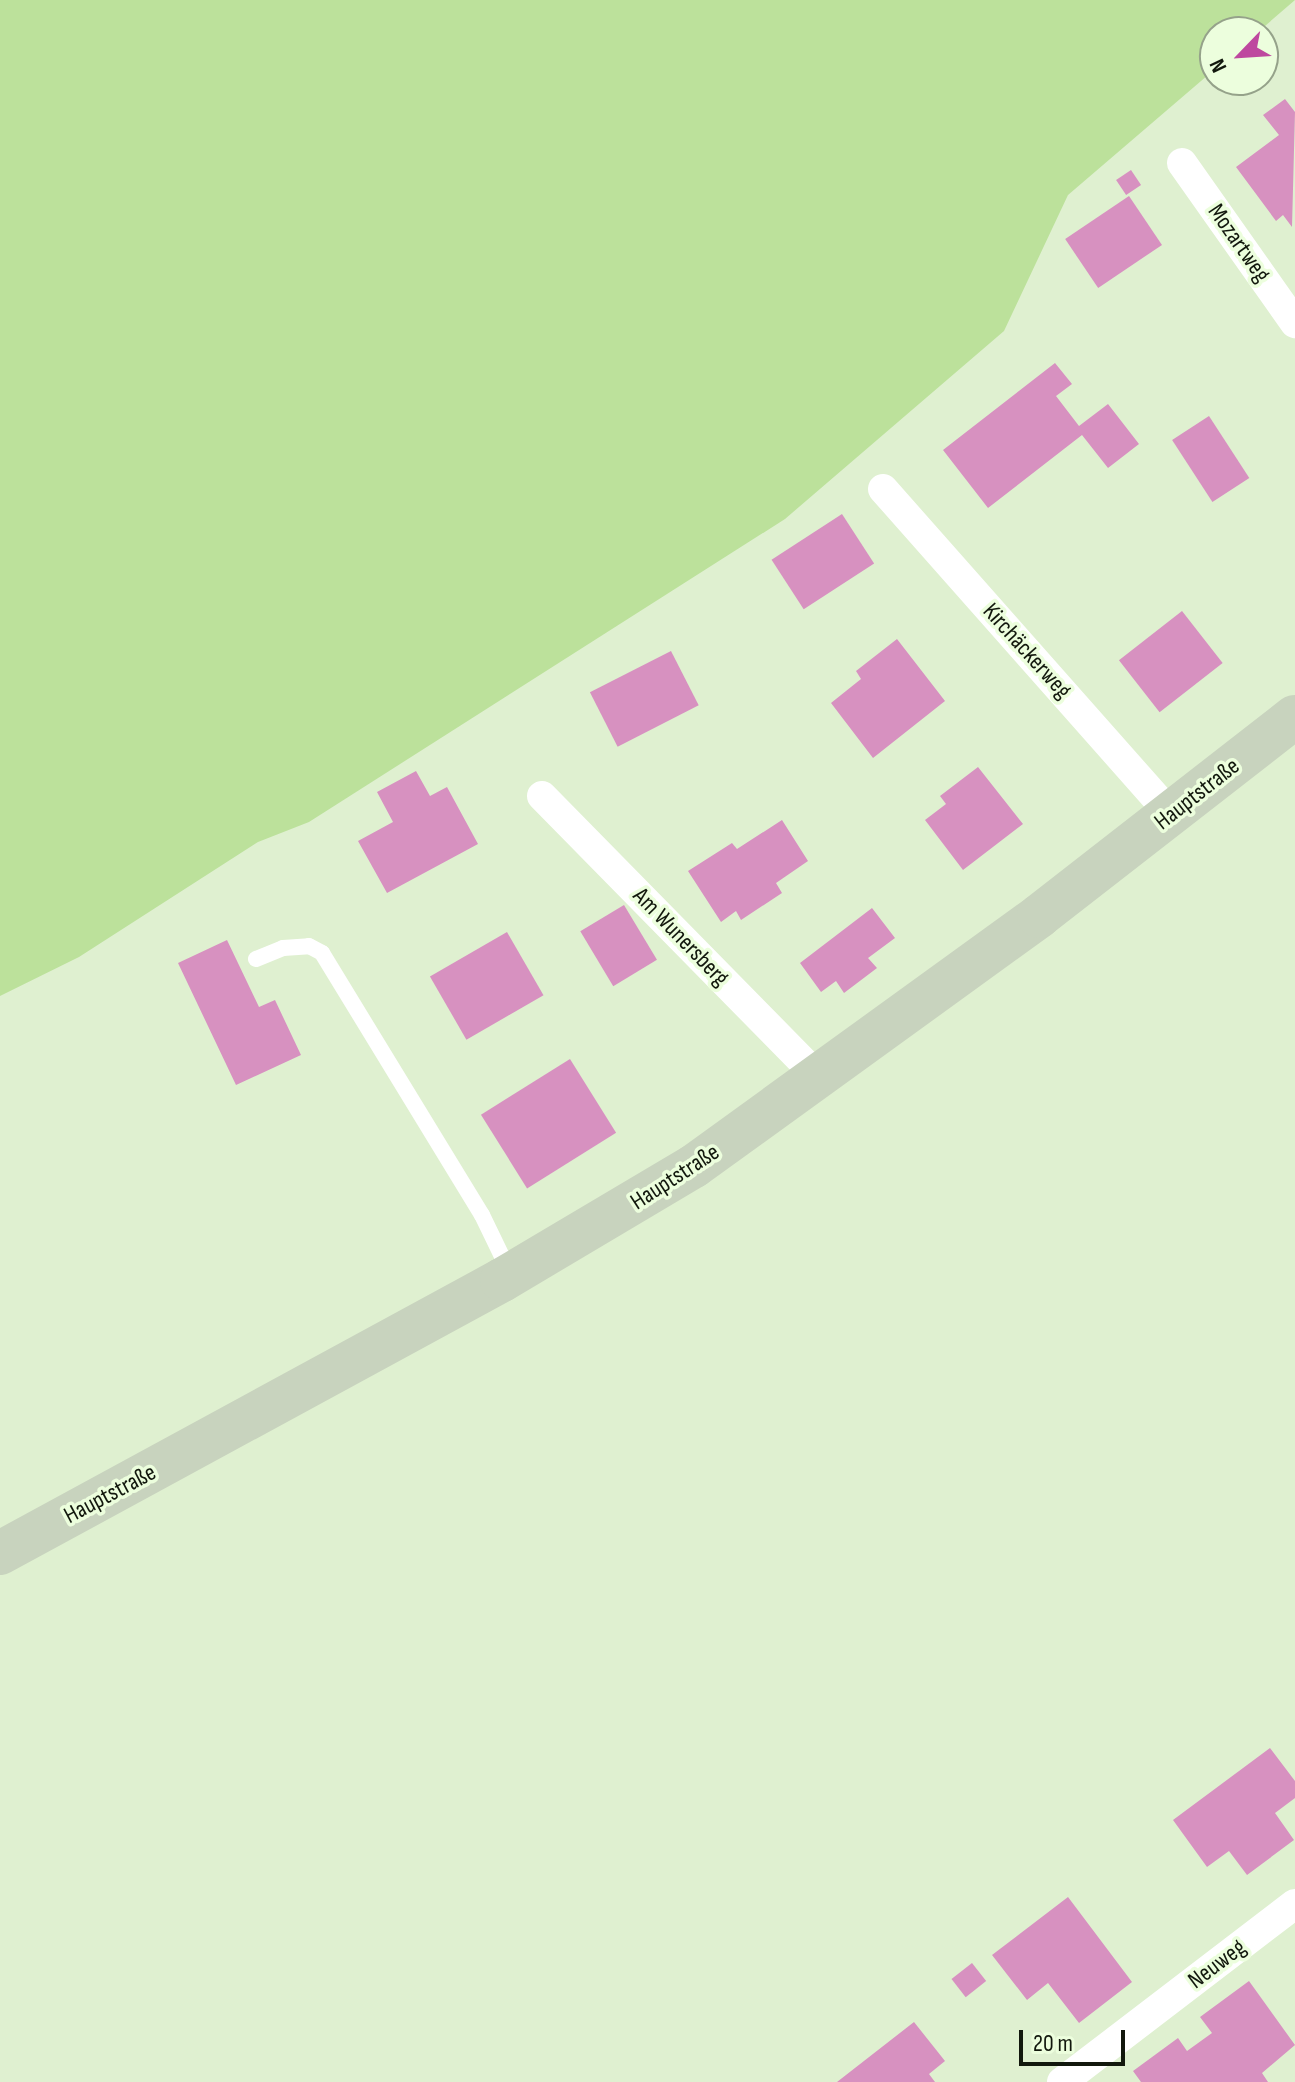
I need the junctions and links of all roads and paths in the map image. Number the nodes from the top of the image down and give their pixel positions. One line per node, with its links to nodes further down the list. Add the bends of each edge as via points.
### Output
1 (1182, 163): 2 (street, Mozartweg)
2 (1295, 323)
3 (883, 489): 6 (street, Kirchäckerweg)
4 (1295, 717): 6 (main road, Hauptstraße)
5 (542, 796): 8 (street, Am Wunersberg)
6 (1171, 814): 8 (main road, Hauptstraße)
7 (256, 959): 9 (lane, via 283,948 309,946 322,953 482,1215)
8 (819, 1078): 9 (main road, Hauptstraße, via 694,1166)
9 (511, 1275): 10 (main road, Hauptstraße)
10 (0, 1553)
11 (1295, 1904): 12 (street, Neuweg)
12 (1062, 2082)

